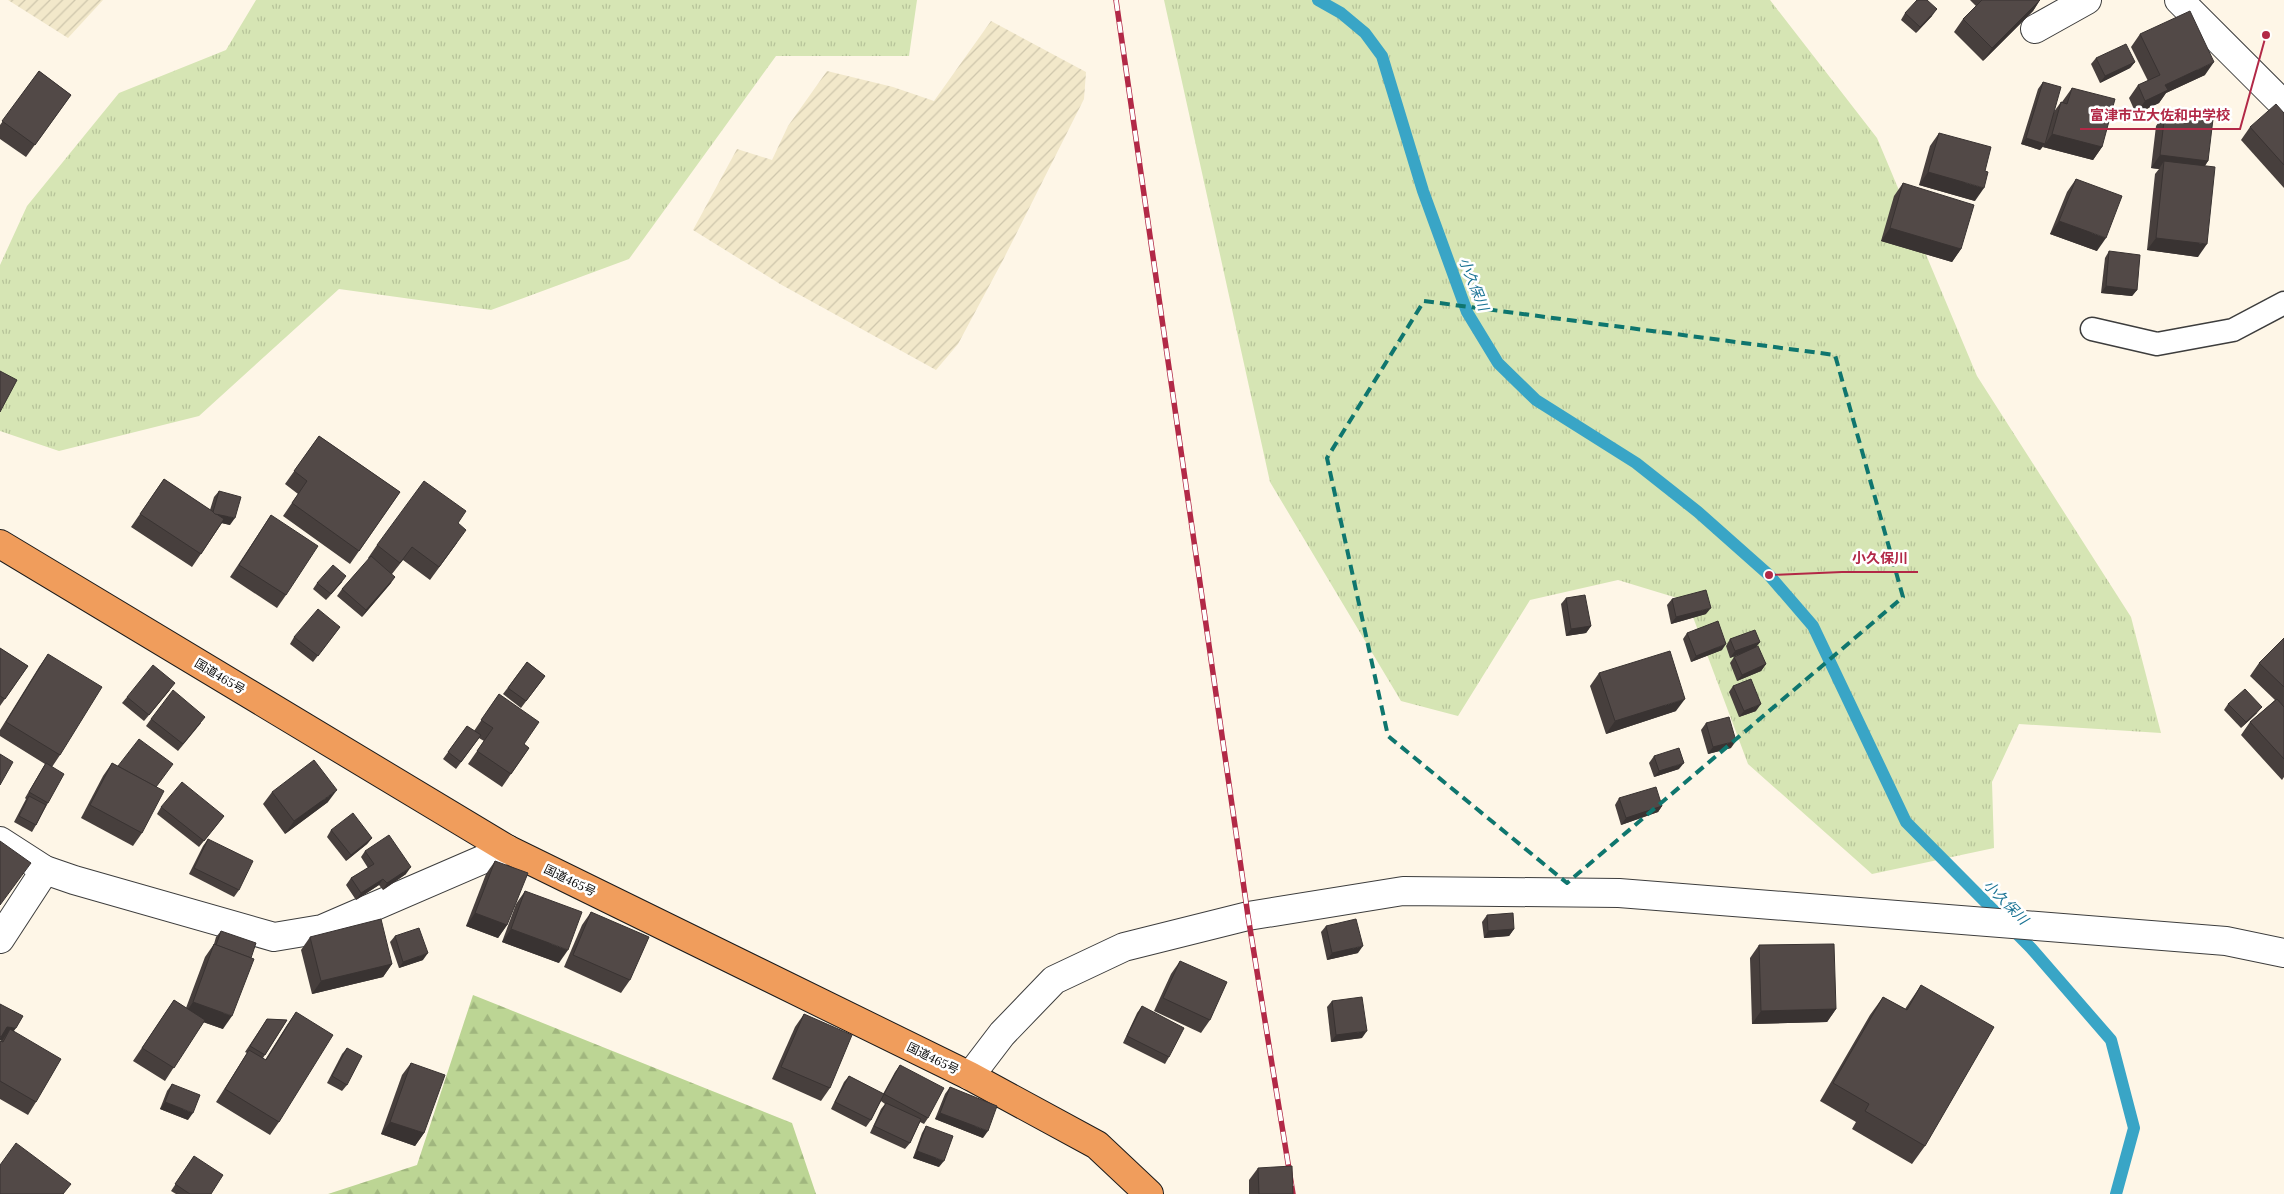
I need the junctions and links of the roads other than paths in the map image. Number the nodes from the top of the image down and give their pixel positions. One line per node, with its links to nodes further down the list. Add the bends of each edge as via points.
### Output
1 (2087, 0): 3 (street)
2 (2179, 0): 4 (street)
3 (2035, 30)
4 (2284, 105)
5 (2284, 304): 6 (lane, via 2233,330 2157,344)
6 (2092, 329)
7 (0, 544): 9 (highway, 国道465号)
8 (0, 841): 10 (street)
9 (507, 850): 10 (street, via 322,929 274,937); 13 (highway, 国道465号)
10 (45, 870): 11 (street)
11 (0, 939)
12 (2284, 953): 13 (street, via 2226,941 1619,893 1393,893 1248,916 1124,947 1054,980 1002,1034)
13 (970, 1076): 14 (highway, 国道465号, via 1097,1144)
14 (1149, 1194)

